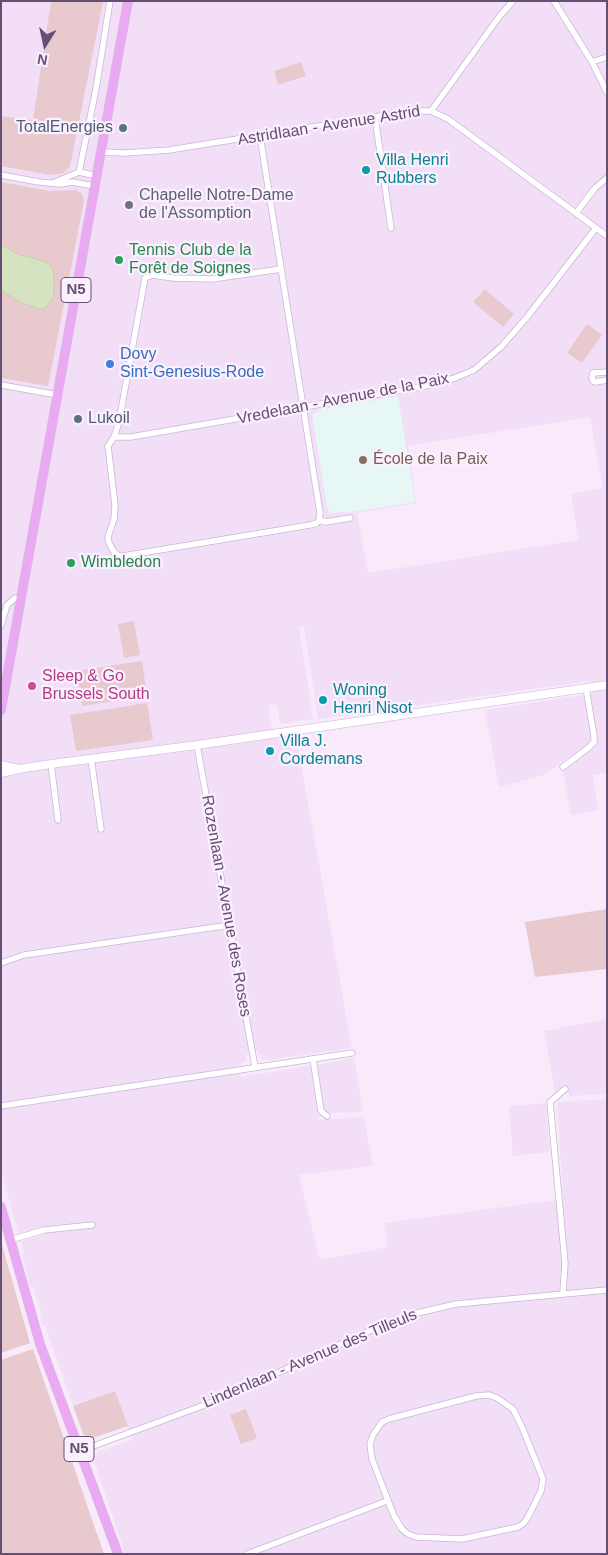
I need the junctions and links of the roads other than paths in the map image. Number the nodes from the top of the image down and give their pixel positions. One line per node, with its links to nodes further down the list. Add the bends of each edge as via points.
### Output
1 (110, 1): 12 (street)
2 (128, 1): 11 (main road, N5)
3 (513, 1): 8 (street)
4 (554, 1): 6 (street)
5 (607, 57): 6 (street)
6 (592, 62): 7 (street)
7 (607, 92)
8 (431, 111): 9 (street, Astridlaan - Avenue Astrid); 18 (street, Astridlaan - Avenue Astrid, via 448,119)
9 (375, 117): 10 (street, Astridlaan - Avenue Astrid); 19 (street)
10 (260, 136): 11 (street, Astridlaan - Avenue Astrid, via 147,152); 22 (street)
11 (101, 152): 14 (main road, N5)
12 (79, 172): 14 (street); 16 (street)
13 (1, 175): 16 (street)
14 (97, 176): 17 (main road, N5)
15 (607, 178): 18 (street)
16 (53, 183): 17 (street)
17 (95, 186): 26 (main road, N5)
18 (576, 213): 20 (street, Astridlaan - Avenue Astrid)
19 (392, 228)
20 (596, 228): 21 (street, Astridlaan - Avenue Astrid); 27 (street, Vredelaan - Avenue de la Paix, via 528,316 501,347 474,370 425,386)
21 (607, 236)
22 (280, 269): 27 (street); 28 (street, via 212,279 152,275 145,278 120,422)
23 (607, 372): 24 (street, via 593,373 592,381)
24 (607, 380)
25 (1, 385): 26 (street)
26 (58, 395): 31 (main road, N5)
27 (304, 407): 28 (street, Vredelaan - Avenue de la Paix, via 131,437); 30 (street)
28 (114, 437): 30 (street, via 108,446 115,505 108,536 119,556 310,526)
29 (350, 518): 30 (street)
30 (319, 520)
31 (21, 599): 32 (street, via 15,598 7,605); 35 (main road, N5)
32 (1, 626)
33 (607, 685): 34 (street)
34 (586, 688): 36 (street); 40 (street, via 594,742)
35 (1, 710)
36 (197, 745): 37 (street); 45 (street, Rozenlaan - Avenue des Roses)
37 (91, 758): 38 (street); 44 (street)
38 (51, 764): 41 (street); 43 (street)
39 (1, 765): 41 (street)
40 (563, 767)
41 (19, 769): 42 (street)
42 (1, 773)
43 (58, 820)
44 (101, 829)
45 (230, 925): 46 (street, via 24,954); 49 (street, Rozenlaan - Avenue des Roses)
46 (1, 963)
47 (352, 1053): 48 (street)
48 (313, 1059): 49 (street); 52 (street, via 321,1111)
49 (255, 1067): 51 (street)
50 (565, 1089): 57 (street, via 550,1102 565,1263)
51 (1, 1106)
52 (327, 1116)
53 (1, 1207): 55 (main road, N5)
54 (92, 1225): 55 (street, via 44,1230)
55 (10, 1240): 58 (main road, N5, via 40,1344)
56 (607, 1290): 57 (street, Lindenlaan - Avenue des Tilleuls)
57 (563, 1293): 58 (street, Lindenlaan - Avenue des Tilleuls, via 456,1304 413,1314 218,1400)
58 (80, 1451): 60 (main road, N5)
59 (388, 1501): 59 (street, via 397,1522 408,1534 462,1539 518,1527 524,1523 544,1485 513,1410 497,1398 476,1396 382,1422 370,1444 370,1451); 61 (street)
60 (118, 1554)
61 (247, 1554)

